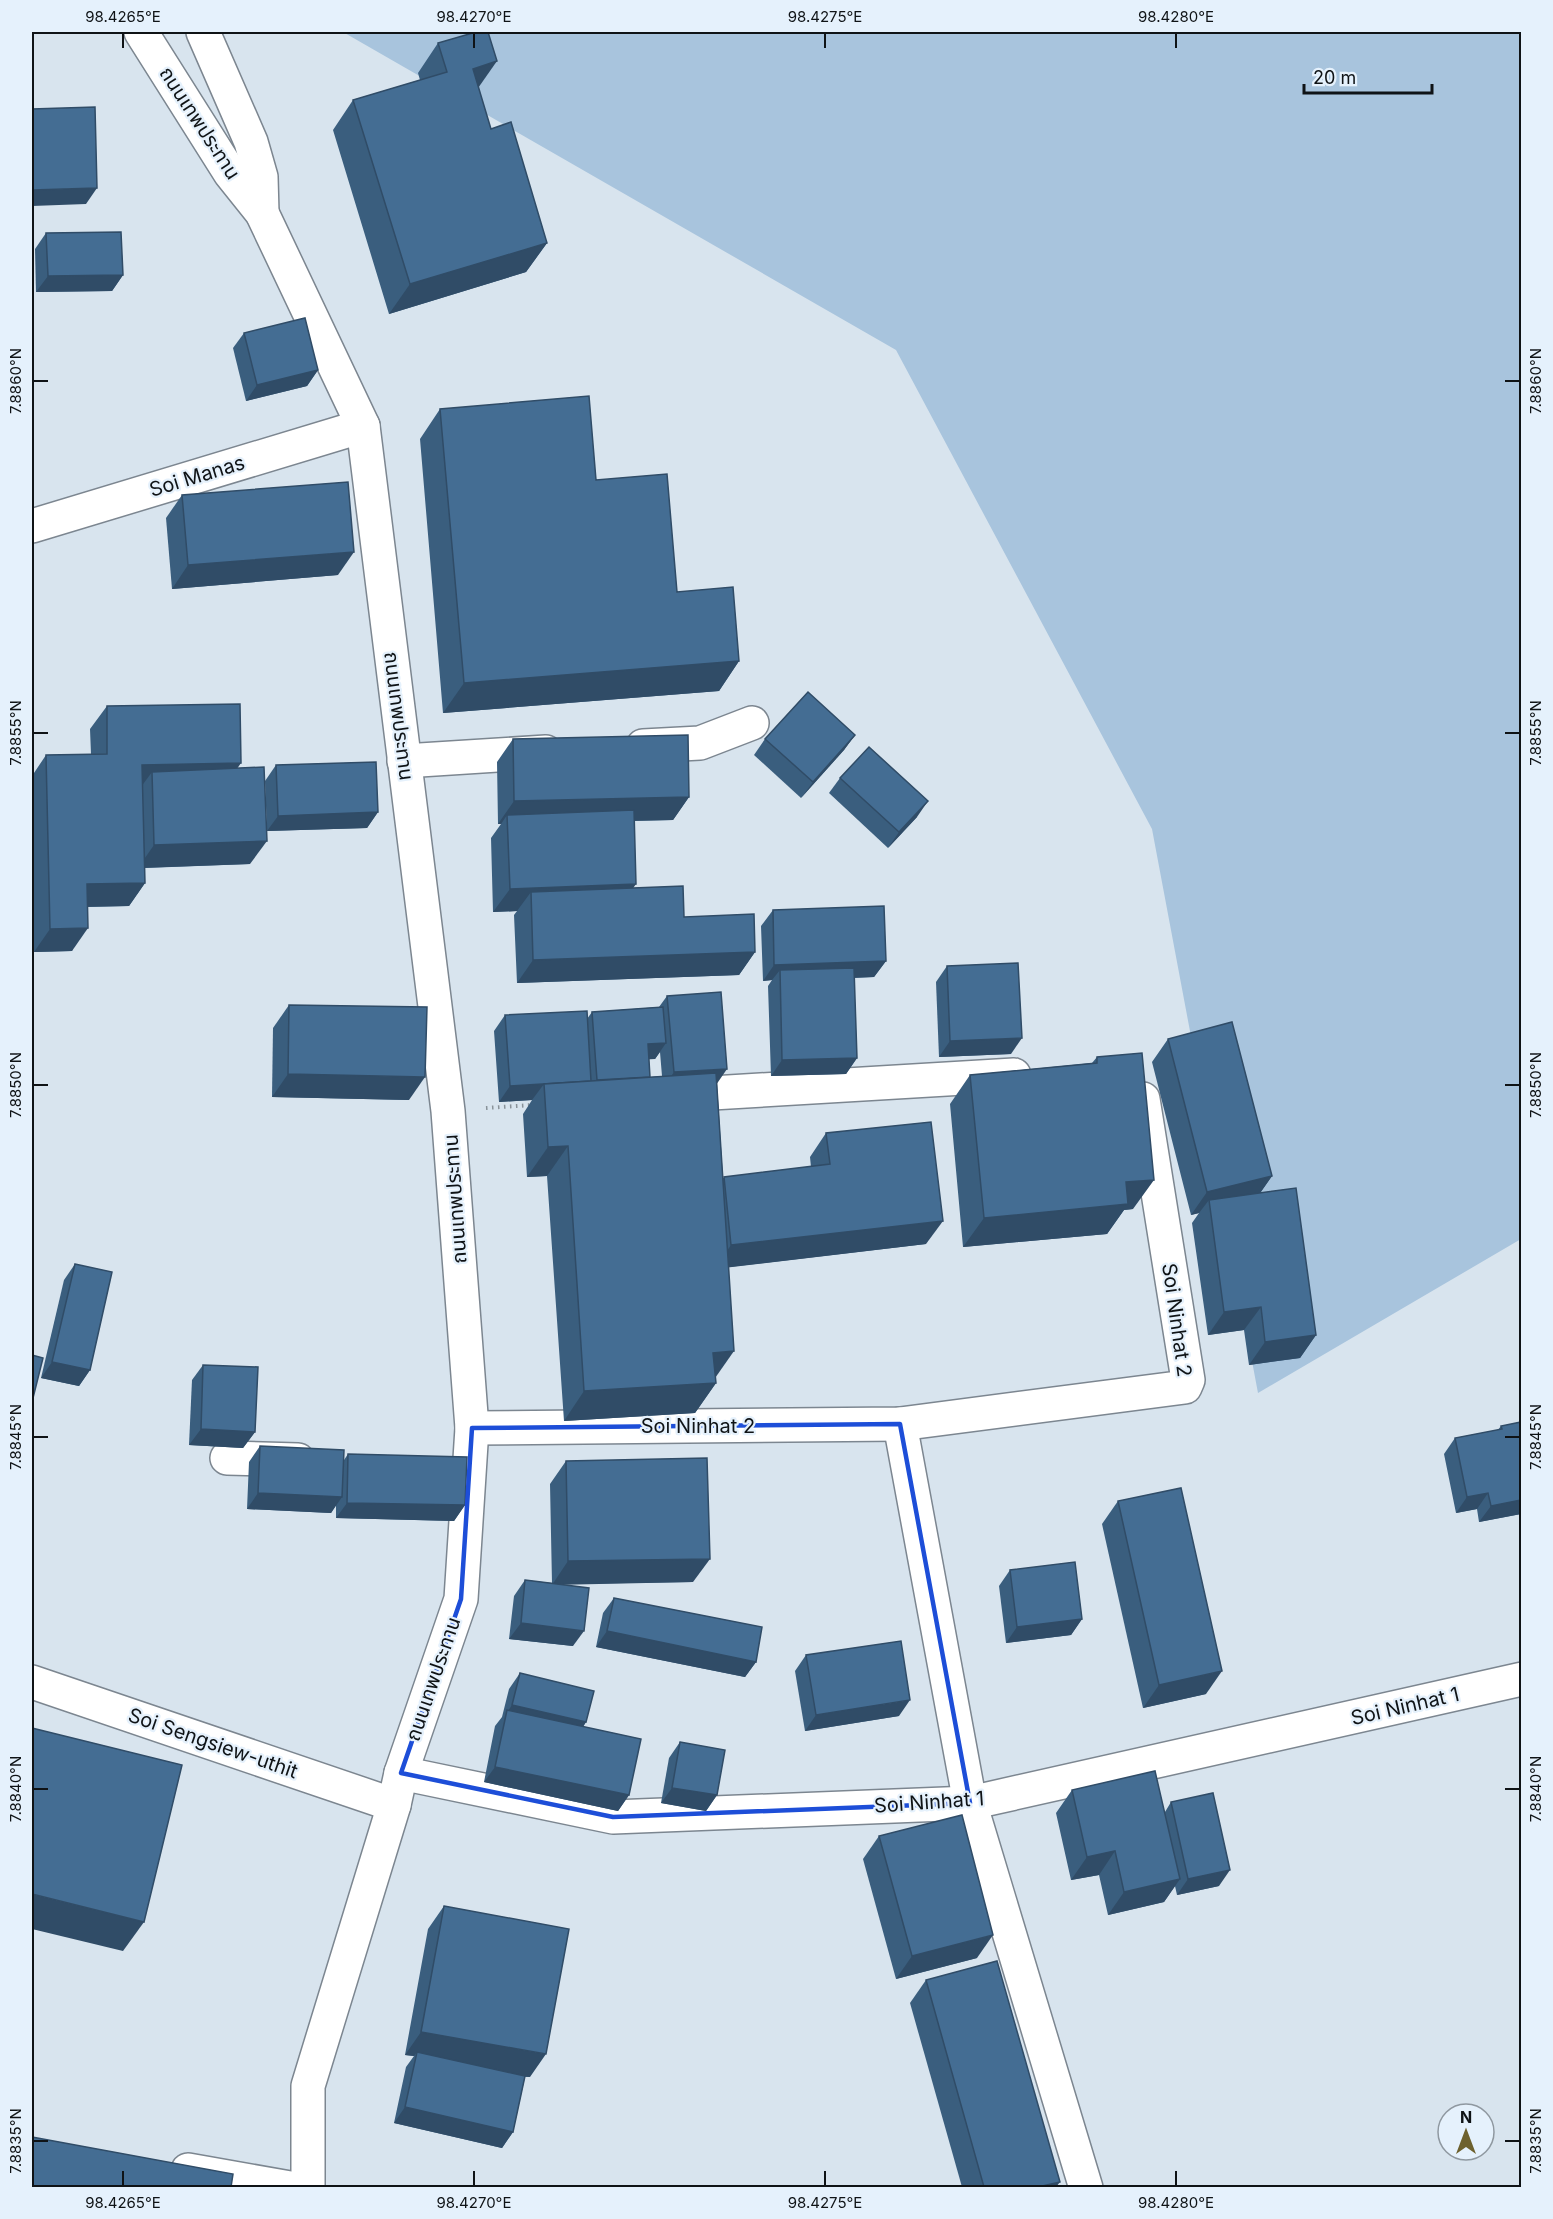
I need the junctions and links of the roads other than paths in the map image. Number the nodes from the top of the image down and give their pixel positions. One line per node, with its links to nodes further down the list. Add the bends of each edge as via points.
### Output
1 (141, 32): 3 (street, ถนนเทพประทาน, via 230,172)
2 (203, 32): 3 (street, ถนนเทพประทาน, via 250,142 261,177)
3 (262, 213): 4 (street, ถนนเทพประทาน)
4 (363, 426): 5 (street, Soi Manas); 9 (street, ถนนเทพประทาน)
5 (32, 526)
6 (752, 723): 7 (street, via 700,743)
7 (608, 748)
8 (572, 750): 9 (street)
9 (404, 761): 14 (street, ถนนเทพประทาน, via 448,1111)
10 (1133, 1073): 13 (street, Soi Ninhat 2, via 1140,1076 1144,1100 1188,1380 1185,1388)
11 (1040, 1074): 12 (street)
12 (712, 1093)
13 (900, 1424): 14 (street, Soi Ninhat 2); 20 (street)
14 (472, 1428): 19 (street, ถนนเทพประทาน, via 457,1466 461,1599)
15 (227, 1458): 16 (street)
16 (331, 1461)
17 (1521, 1679): 20 (street, Soi Ninhat 1)
18 (32, 1682): 21 (street, Soi Sengsiew-uthit)
19 (401, 1773): 20 (street, Soi Ninhat 1, via 613,1817); 21 (street, ถนนเทพประทาน)
20 (970, 1803): 25 (street)
21 (394, 1805): 24 (street, ถนนเทพประทาน, via 308,2086)
22 (161, 2166): 23 (street)
23 (290, 2187)
24 (308, 2187)
25 (1086, 2187)

